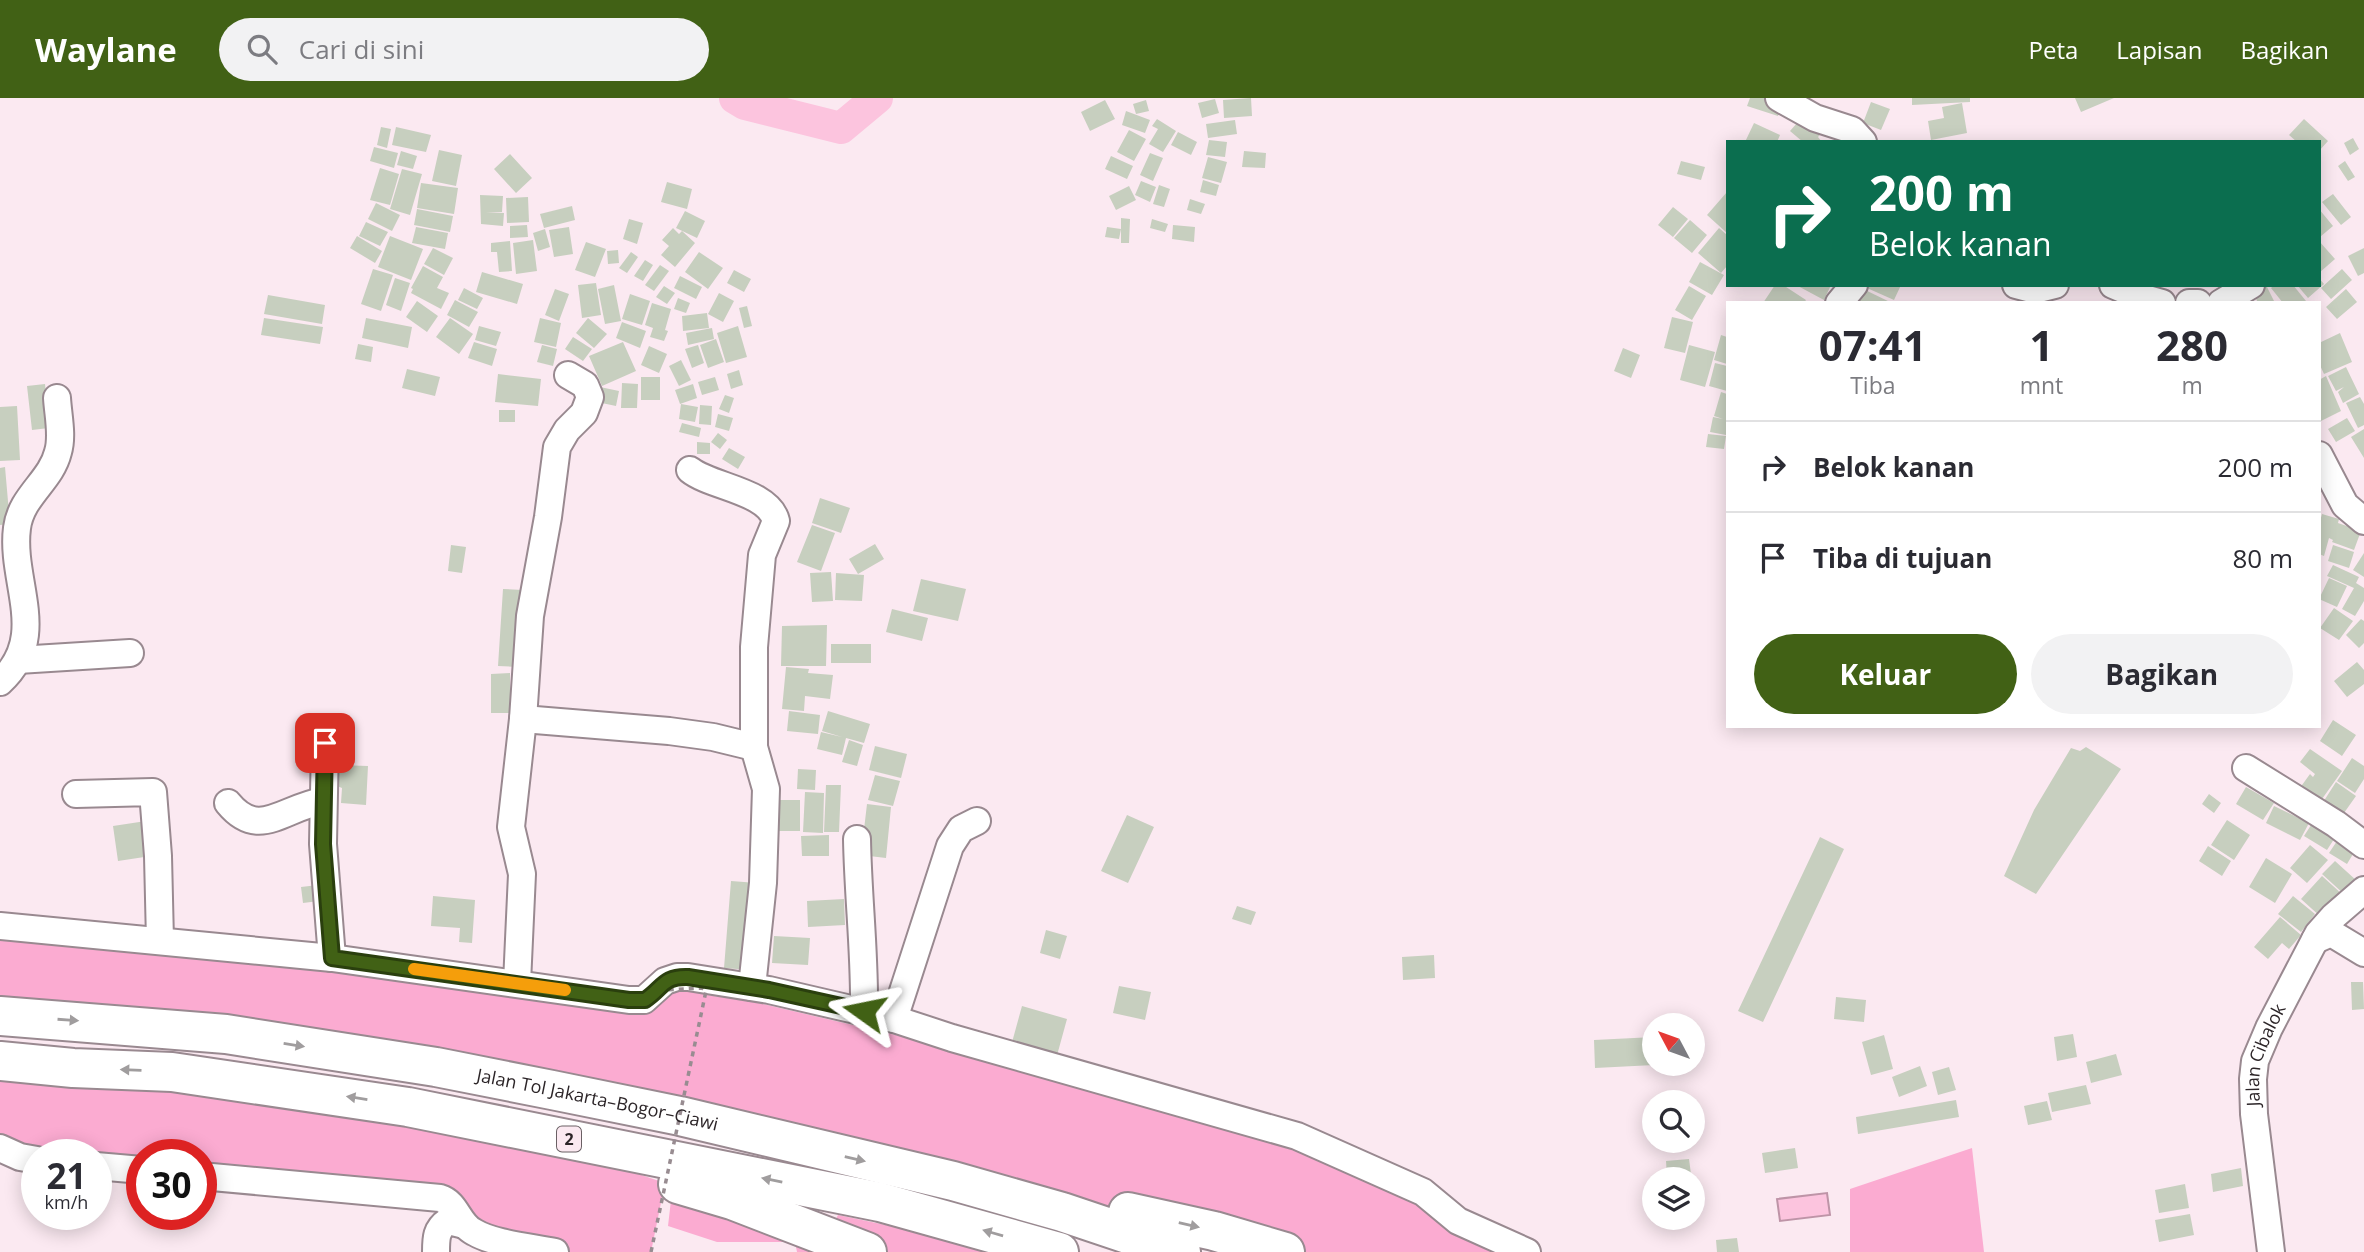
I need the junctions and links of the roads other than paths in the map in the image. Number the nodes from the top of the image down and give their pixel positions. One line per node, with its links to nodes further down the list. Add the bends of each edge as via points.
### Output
1 (1781, 99): 2 (street, via 1852,131)
2 (1861, 140)
3 (1852, 287): 8 (street)
4 (2024, 287): 5 (street)
5 (2046, 287)
6 (2118, 287): 9 (street)
7 (2248, 287): 10 (street)
8 (1841, 301)
9 (2149, 301)
10 (2224, 301)
11 (568, 375): 20 (street, via 585,384 590,397 584,413 560,439 554,457 530,616)
12 (57, 398): 16 (street, via 58,453 26,501)
13 (2321, 459): 15 (street, via 2345,505)
14 (690, 470): 22 (street, via 761,503 775,516 762,555 754,647)
15 (2364, 521)
16 (8, 540): 18 (street, via 23,583 26,630)
17 (130, 653): 18 (street)
18 (18, 660): 19 (street)
19 (0, 682)
20 (523, 719): 22 (street, via 669,731); 36 (street, via 511,827 522,874)
21 (325, 743): 25 (street)
22 (754, 747): 37 (street, via 766,789 763,883)
23 (2246, 768): 29 (street)
24 (76, 794): 33 (street, via 153,792)
25 (323, 801): 26 (street, via 261,821 242,818); 35 (street)
26 (228, 803)
27 (978, 821): 40 (street, via 961,829 950,846)
28 (857, 839): 38 (street)
29 (2364, 845)
30 (2364, 890): 32 (street, Jalan Cibalok)
31 (0, 926): 33 (street)
32 (2315, 940): 34 (street, via 2331,933); 55 (street, Jalan Cibalok, via 2255,1061 2254,1114)
33 (160, 941): 35 (street)
34 (2364, 953)
35 (332, 958): 36 (street)
36 (517, 983): 37 (street, via 639,1000 677,976)
37 (752, 987): 38 (street)
38 (864, 1011): 40 (street)
39 (0, 1016): 46 (highway, Jalan Tol Jakarta–Bogor–Ciawi, one-way to 46, via 226,1034 436,1067 680,1116)
40 (894, 1019): 54 (street, via 1297,1136 1423,1192 1458,1221)
41 (0, 1061): 42 (highway, 2, one-way to 41, via 172,1072)
42 (408, 1107): 50 (highway, via 544,1142 732,1200); 51 (highway, 2, one-way to 42, via 880,1202)
43 (0, 1148): 44 (street)
44 (21, 1157)
45 (217, 1177): 47 (street, via 440,1198 452,1204)
46 (953, 1181): 52 (highway, Jalan Tol Jakarta–Bogor–Ciawi); 53 (highway, one-way to 53, via 1153,1217)
47 (464, 1225): 48 (street, via 448,1221 440,1226); 49 (street, via 482,1236)
48 (436, 1252)
49 (555, 1252)
50 (867, 1252)
51 (1059, 1252)
52 (1181, 1252)
53 (1285, 1252)
54 (1527, 1252)
55 (2271, 1252)

